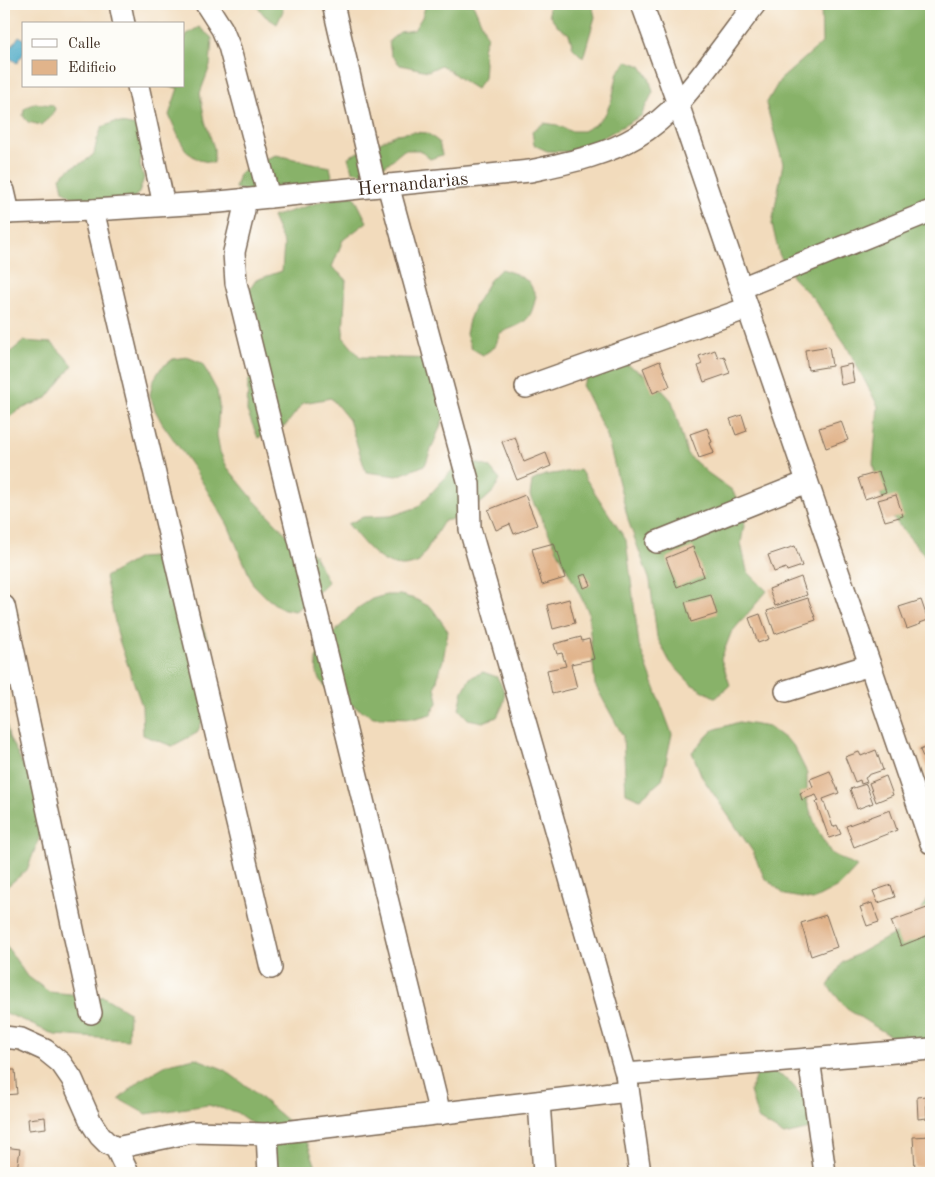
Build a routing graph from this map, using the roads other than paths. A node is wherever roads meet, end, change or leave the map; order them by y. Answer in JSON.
{"nodes":[{"id":1,"x":120,"y":4,"type":"edge"},
{"id":2,"x":206,"y":4,"type":"edge"},
{"id":3,"x":333,"y":4,"type":"edge"},
{"id":4,"x":642,"y":4,"type":"edge"},
{"id":5,"x":755,"y":4,"type":"edge"},
{"id":6,"x":124,"y":22,"type":"edge"},
{"id":7,"x":138,"y":88,"type":"edge"},
{"id":8,"x":678,"y":104,"type":"junction"},
{"id":9,"x":382,"y":186,"type":"junction"},
{"id":10,"x":4,"y":192,"type":"edge"},
{"id":11,"x":269,"y":197,"type":"junction"},
{"id":12,"x":244,"y":199,"type":"junction"},
{"id":13,"x":164,"y":205,"type":"junction"},
{"id":14,"x":93,"y":210,"type":"junction"},
{"id":15,"x":931,"y":210,"type":"edge"},
{"id":16,"x":7,"y":213,"type":"edge"},
{"id":17,"x":741,"y":288,"type":"junction"},
{"id":18,"x":748,"y":308,"type":"junction"},
{"id":19,"x":526,"y":387,"type":"dead end"},
{"id":20,"x":807,"y":482,"type":"junction"},
{"id":21,"x":657,"y":542,"type":"dead end"},
{"id":22,"x":4,"y":606,"type":"edge"},
{"id":23,"x":870,"y":664,"type":"junction"},
{"id":24,"x":786,"y":691,"type":"dead end"},
{"id":25,"x":931,"y":844,"type":"edge"},
{"id":26,"x":271,"y":968,"type":"dead end"},
{"id":27,"x":91,"y":1013,"type":"dead end"},
{"id":28,"x":4,"y":1037,"type":"edge"},
{"id":29,"x":931,"y":1049,"type":"edge"},
{"id":30,"x":809,"y":1059,"type":"junction"},
{"id":31,"x":627,"y":1083,"type":"junction"},
{"id":32,"x":539,"y":1102,"type":"junction"},
{"id":33,"x":440,"y":1114,"type":"junction"},
{"id":34,"x":267,"y":1134,"type":"junction"},
{"id":35,"x":116,"y":1148,"type":"junction"},
{"id":36,"x":128,"y":1173,"type":"edge"},
{"id":37,"x":269,"y":1173,"type":"edge"},
{"id":38,"x":544,"y":1173,"type":"edge"},
{"id":39,"x":640,"y":1173,"type":"edge"},
{"id":40,"x":825,"y":1173,"type":"edge"}],
"edges":[{"from":1,"to":6,"type":"street"},
{"from":2,"to":11,"type":"street"},
{"from":3,"to":9,"type":"street"},
{"from":4,"to":8,"type":"street"},
{"from":5,"to":8,"type":"street","name":"Hernandarias"},
{"from":7,"to":13,"type":"street"},
{"from":8,"to":9,"type":"street","name":"Hernandarias"},
{"from":8,"to":17,"type":"street"},
{"from":9,"to":11,"type":"street","name":"Hernandarias"},
{"from":9,"to":31,"type":"street"},
{"from":10,"to":16,"type":"street"},
{"from":11,"to":12,"type":"street","name":"Hernandarias"},
{"from":12,"to":13,"type":"street","name":"Hernandarias"},
{"from":12,"to":33,"type":"street"},
{"from":13,"to":14,"type":"street","name":"Hernandarias"},
{"from":14,"to":16,"type":"street","name":"Hernandarias"},
{"from":14,"to":26,"type":"street"},
{"from":15,"to":17,"type":"street"},
{"from":17,"to":18,"type":"street"},
{"from":18,"to":19,"type":"street"},
{"from":18,"to":20,"type":"street"},
{"from":20,"to":21,"type":"street"},
{"from":20,"to":23,"type":"street"},
{"from":22,"to":27,"type":"street"},
{"from":23,"to":24,"type":"street"},
{"from":23,"to":25,"type":"street"},
{"from":28,"to":35,"type":"street"},
{"from":29,"to":30,"type":"street"},
{"from":30,"to":31,"type":"street"},
{"from":30,"to":40,"type":"street"},
{"from":31,"to":32,"type":"street"},
{"from":31,"to":39,"type":"street"},
{"from":32,"to":33,"type":"street"},
{"from":32,"to":38,"type":"street"},
{"from":33,"to":34,"type":"street"},
{"from":34,"to":35,"type":"street"},
{"from":34,"to":37,"type":"street"},
{"from":35,"to":36,"type":"street"}]}
